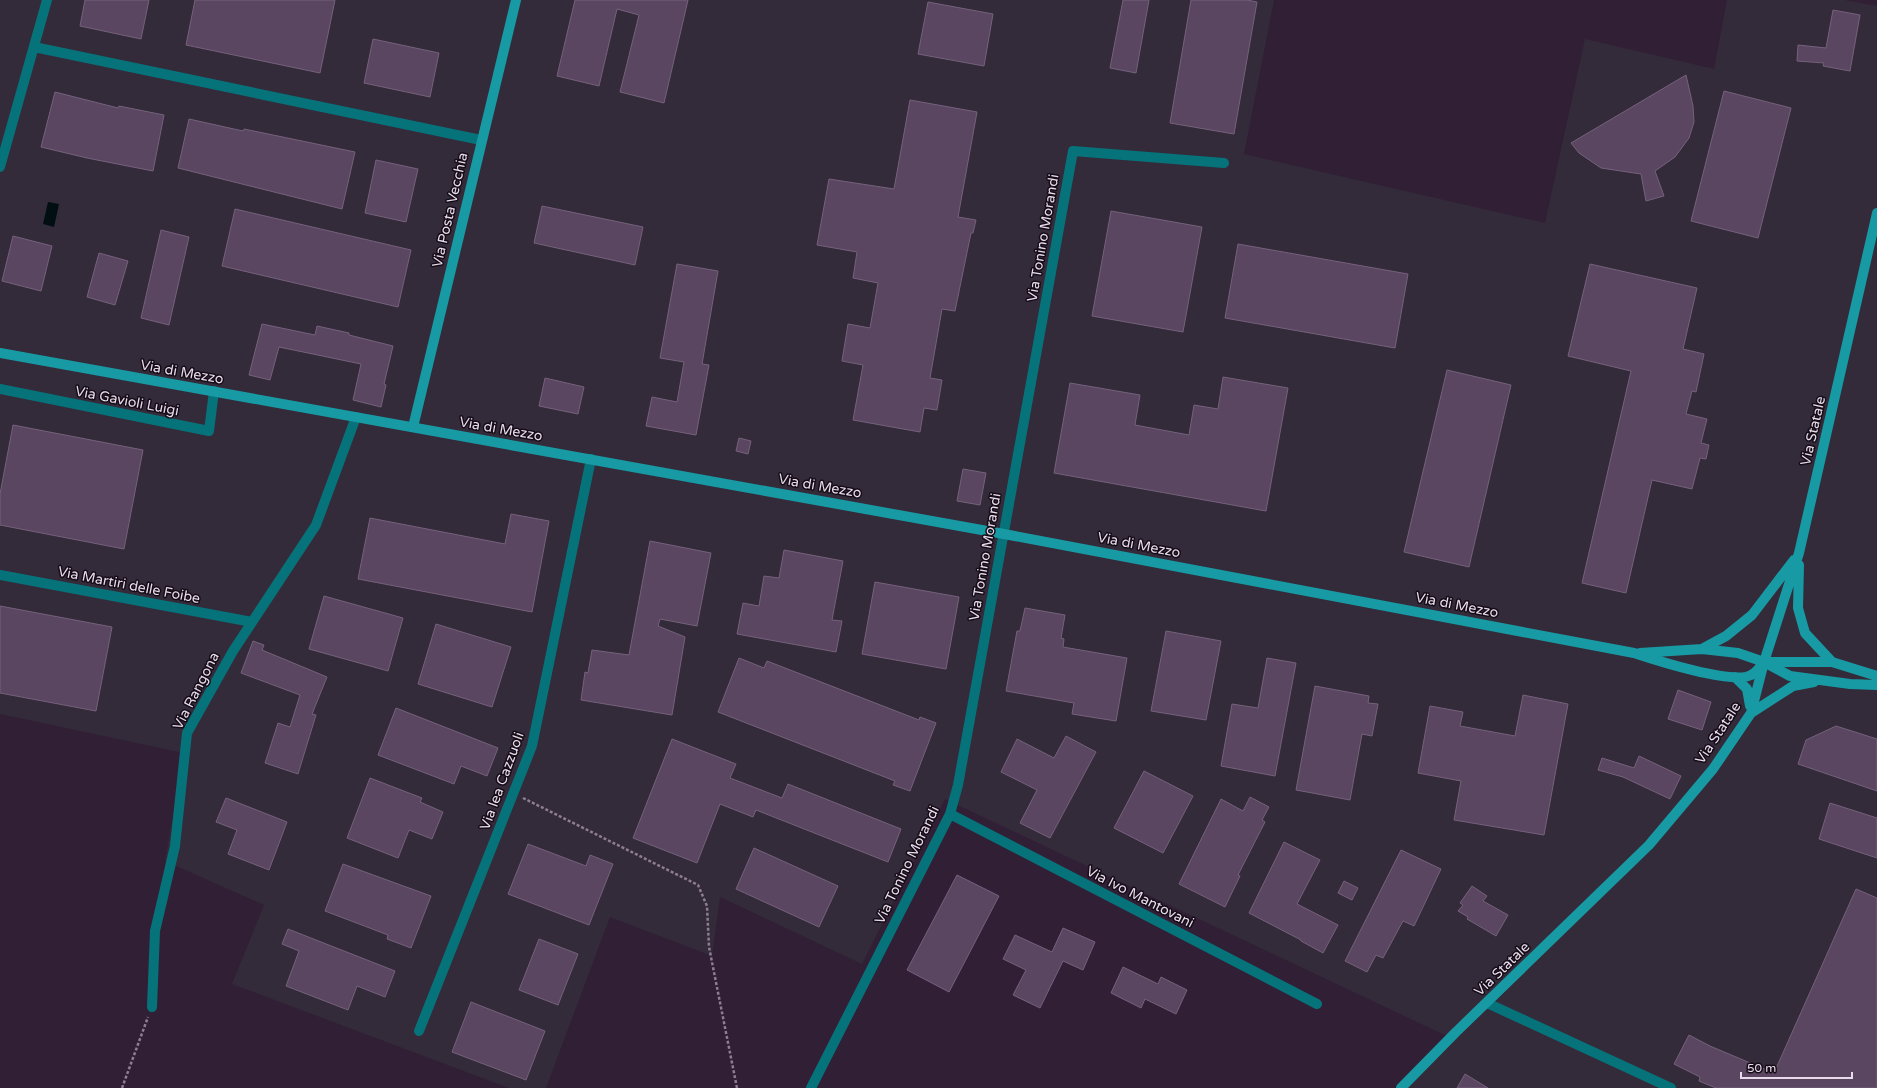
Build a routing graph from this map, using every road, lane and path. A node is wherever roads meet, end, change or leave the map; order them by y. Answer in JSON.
{"nodes":[{"id":1,"x":47,"y":0,"type":"edge"},
{"id":2,"x":516,"y":0,"type":"edge"},
{"id":3,"x":34,"y":47,"type":"junction"},
{"id":4,"x":481,"y":140,"type":"junction"},
{"id":5,"x":1224,"y":163,"type":"dead end"},
{"id":6,"x":0,"y":167,"type":"edge"},
{"id":7,"x":1877,"y":213,"type":"edge"},
{"id":8,"x":0,"y":353,"type":"edge"},
{"id":9,"x":0,"y":389,"type":"edge"},
{"id":10,"x":214,"y":391,"type":"junction"},
{"id":11,"x":356,"y":416,"type":"junction"},
{"id":12,"x":413,"y":427,"type":"junction"},
{"id":13,"x":591,"y":460,"type":"junction"},
{"id":14,"x":1004,"y":534,"type":"junction"},
{"id":15,"x":1799,"y":553,"type":"junction"},
{"id":16,"x":0,"y":575,"type":"edge"},
{"id":17,"x":252,"y":622,"type":"junction"},
{"id":18,"x":1702,"y":649,"type":"junction"},
{"id":19,"x":1634,"y":653,"type":"junction"},
{"id":20,"x":1764,"y":662,"type":"junction"},
{"id":21,"x":1832,"y":662,"type":"junction"},
{"id":22,"x":1877,"y":676,"type":"edge"},
{"id":23,"x":1736,"y":678,"type":"junction"},
{"id":24,"x":1822,"y":680,"type":"junction"},
{"id":25,"x":1877,"y":685,"type":"edge"},
{"id":26,"x":1751,"y":713,"type":"junction"},
{"id":27,"x":513,"y":794,"type":"junction"},
{"id":28,"x":950,"y":814,"type":"junction"},
{"id":29,"x":1487,"y":1003,"type":"junction"},
{"id":30,"x":1317,"y":1004,"type":"dead end"},
{"id":31,"x":152,"y":1007,"type":"joint"},
{"id":32,"x":419,"y":1031,"type":"dead end"},
{"id":33,"x":1654,"y":1084,"type":"edge"},
{"id":34,"x":122,"y":1088,"type":"edge"},
{"id":35,"x":737,"y":1088,"type":"edge"},
{"id":36,"x":811,"y":1088,"type":"edge"},
{"id":37,"x":1401,"y":1088,"type":"edge"},
{"id":38,"x":1671,"y":1088,"type":"edge"}],
"edges":[{"from":1,"to":3,"type":"street"},
{"from":2,"to":4,"type":"street","name":"Via Posta Vecchia"},
{"from":3,"to":4,"type":"street"},
{"from":3,"to":6,"type":"street"},
{"from":4,"to":12,"type":"street","name":"Via Posta Vecchia"},
{"from":5,"to":14,"type":"street","name":"Via Tonino Morandi"},
{"from":7,"to":15,"type":"street","name":"Via Statale"},
{"from":8,"to":10,"type":"street","name":"Via di Mezzo"},
{"from":9,"to":10,"type":"street","name":"Via Gavioli Luigi"},
{"from":10,"to":11,"type":"street","name":"Via di Mezzo"},
{"from":11,"to":12,"type":"street","name":"Via di Mezzo"},
{"from":11,"to":17,"type":"street","name":"Via Rangona"},
{"from":12,"to":13,"type":"street","name":"Via di Mezzo"},
{"from":13,"to":14,"type":"street","name":"Via di Mezzo"},
{"from":13,"to":27,"type":"street","name":"Via lea Cazzuoli"},
{"from":14,"to":19,"type":"street","name":"Via di Mezzo"},
{"from":14,"to":28,"type":"street","name":"Via Tonino Morandi"},
{"from":15,"to":18,"type":"street"},
{"from":15,"to":20,"type":"street","name":"Via Statale"},
{"from":15,"to":21,"type":"street"},
{"from":16,"to":17,"type":"street","name":"Via Martiri delle Foibe"},
{"from":17,"to":31,"type":"street","name":"Via Rangona"},
{"from":18,"to":19,"type":"street"},
{"from":18,"to":20,"type":"street"},
{"from":19,"to":23,"type":"street"},
{"from":20,"to":21,"type":"street"},
{"from":20,"to":23,"type":"street"},
{"from":20,"to":24,"type":"street"},
{"from":20,"to":26,"type":"street","name":"Via Statale"},
{"from":21,"to":22,"type":"street"},
{"from":23,"to":26,"type":"street"},
{"from":24,"to":25,"type":"street"},
{"from":24,"to":26,"type":"street"},
{"from":26,"to":29,"type":"street","name":"Via Statale"},
{"from":27,"to":32,"type":"street","name":"Via lea Cazzuoli"},
{"from":27,"to":35,"type":"path"},
{"from":28,"to":30,"type":"street","name":"Via Ivo Mantovani"},
{"from":28,"to":36,"type":"street","name":"Via Tonino Morandi"},
{"from":29,"to":33,"type":"street"},
{"from":29,"to":37,"type":"street","name":"Via Statale"},
{"from":31,"to":34,"type":"path"},
{"from":33,"to":38,"type":"street"}]}
